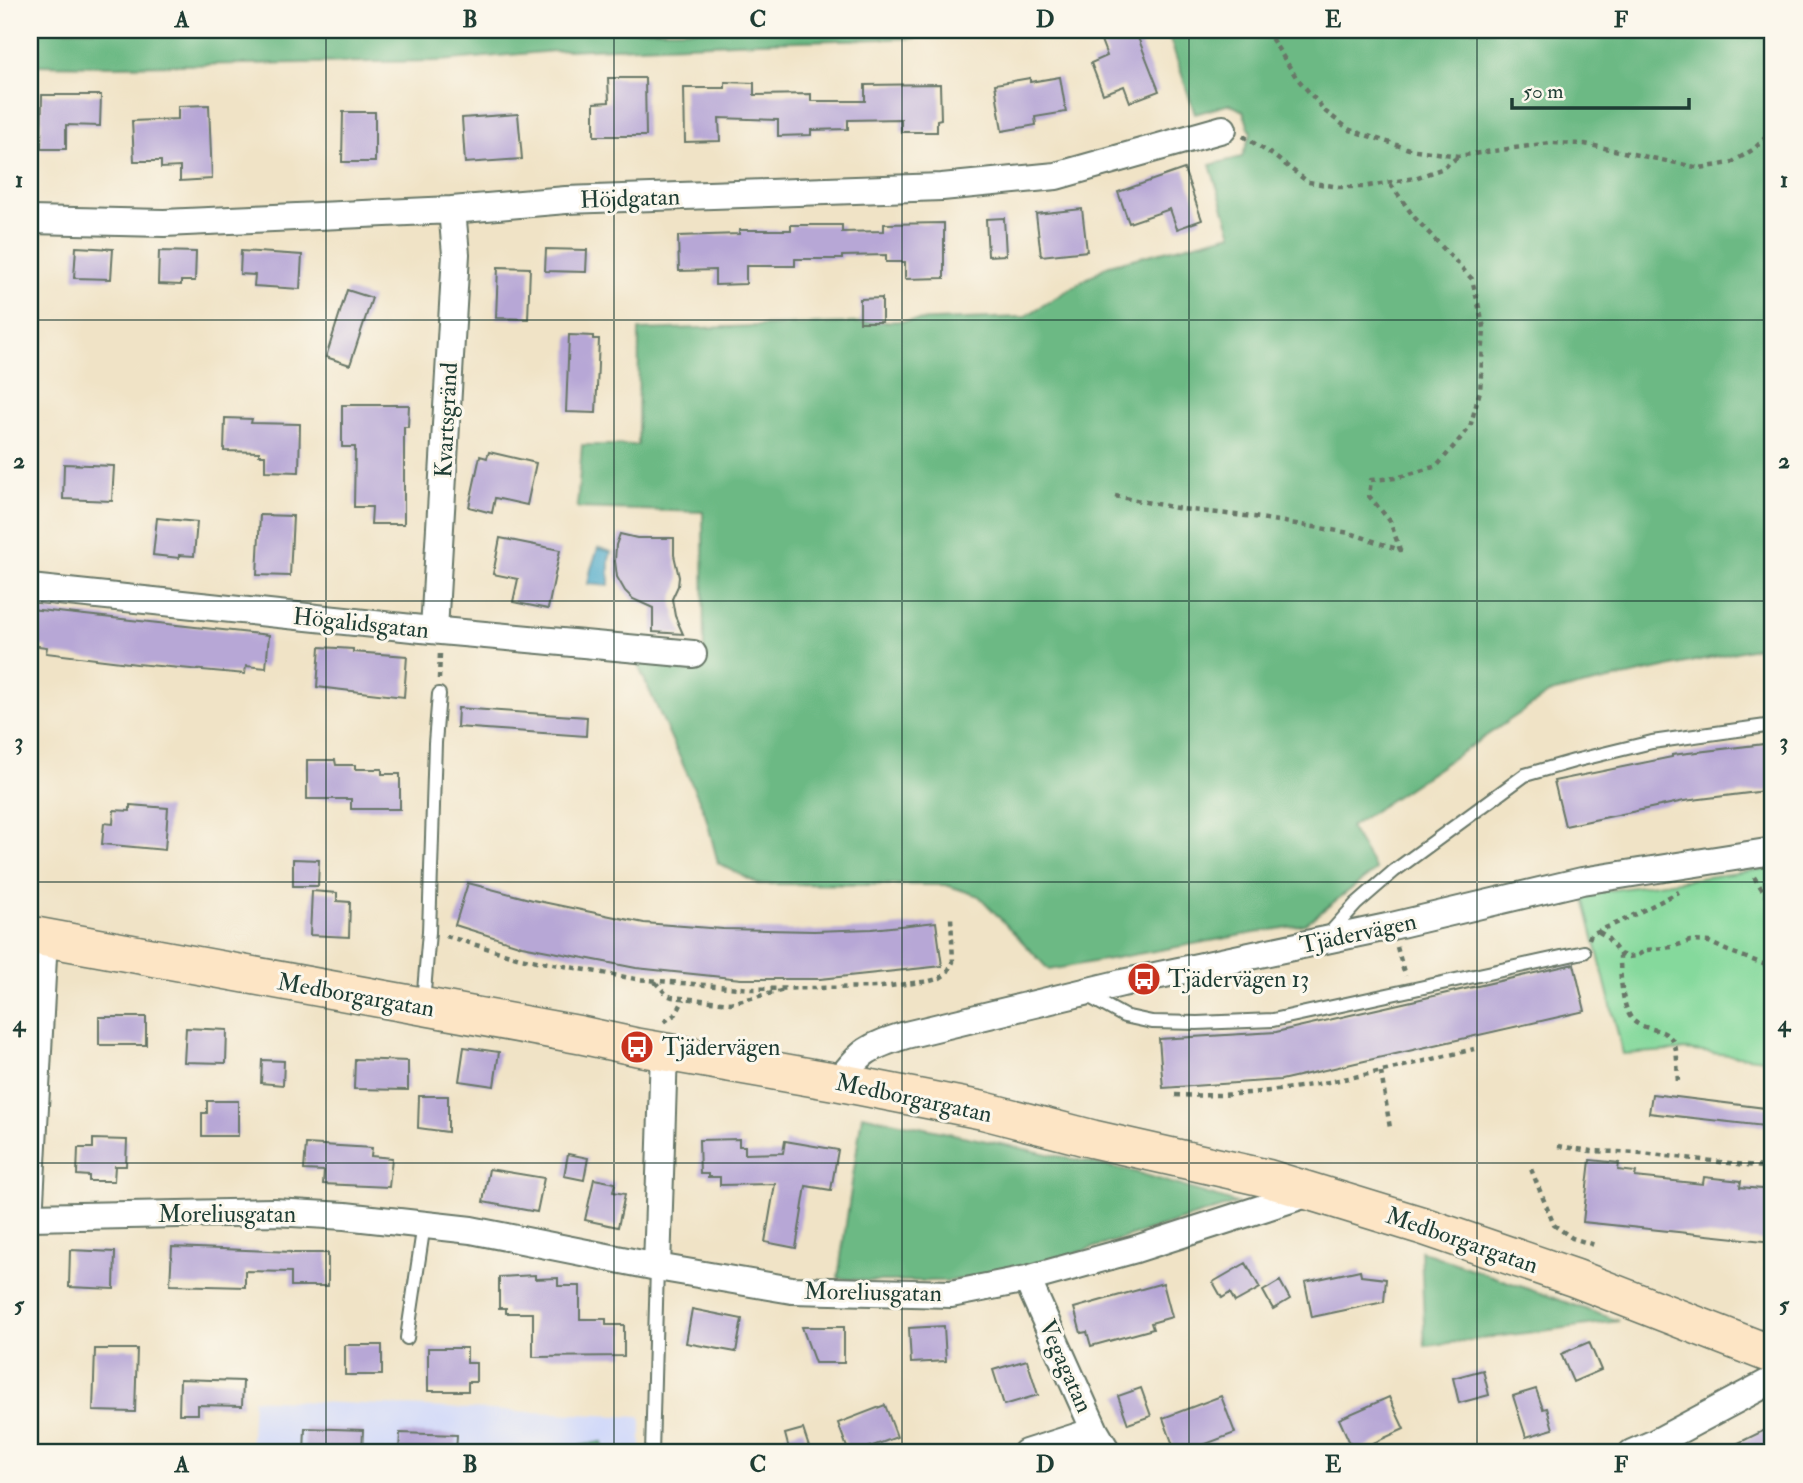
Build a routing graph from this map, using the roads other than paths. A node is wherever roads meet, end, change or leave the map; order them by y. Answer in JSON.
{"nodes":[{"id":1,"x":1223,"y":129,"type":"road end"},
{"id":2,"x":452,"y":210,"type":"junction"},
{"id":3,"x":30,"y":220,"type":"edge"},
{"id":4,"x":30,"y":588,"type":"edge"},
{"id":5,"x":438,"y":636,"type":"junction"},
{"id":6,"x":693,"y":654,"type":"dead end"},
{"id":7,"x":439,"y":694,"type":"road end"},
{"id":8,"x":1773,"y":725,"type":"edge"},
{"id":9,"x":1773,"y":850,"type":"edge"},
{"id":10,"x":37,"y":936,"type":"edge"},
{"id":11,"x":1324,"y":939,"type":"junction"},
{"id":12,"x":1584,"y":952,"type":"road end"},
{"id":13,"x":1083,"y":993,"type":"junction"},
{"id":14,"x":423,"y":1007,"type":"junction"},
{"id":15,"x":664,"y":1051,"type":"junction"},
{"id":16,"x":838,"y":1082,"type":"junction"},
{"id":17,"x":1313,"y":1192,"type":"junction"},
{"id":18,"x":30,"y":1201,"type":"edge"},
{"id":19,"x":30,"y":1217,"type":"edge"},
{"id":20,"x":425,"y":1223,"type":"junction"},
{"id":21,"x":657,"y":1267,"type":"junction"},
{"id":22,"x":1027,"y":1279,"type":"junction"},
{"id":23,"x":407,"y":1338,"type":"dead end"},
{"id":24,"x":1773,"y":1355,"type":"edge"},
{"id":25,"x":1773,"y":1380,"type":"edge"},
{"id":26,"x":1101,"y":1442,"type":"edge"},
{"id":27,"x":652,"y":1453,"type":"edge"},
{"id":28,"x":1026,"y":1453,"type":"edge"},
{"id":29,"x":1633,"y":1453,"type":"edge"}],
"edges":[{"from":1,"to":2,"type":"street","name":"Höjdgatan"},
{"from":2,"to":3,"type":"street","name":"Höjdgatan"},
{"from":2,"to":5,"type":"street","name":"Kvartsgränd"},
{"from":4,"to":5,"type":"street","name":"Högalidsgatan"},
{"from":5,"to":6,"type":"street","name":"Högalidsgatan"},
{"from":7,"to":14,"type":"lane"},
{"from":8,"to":11,"type":"lane"},
{"from":9,"to":11,"type":"street","name":"Tjädervägen"},
{"from":10,"to":14,"type":"street","name":"Medborgargatan"},
{"from":10,"to":18,"type":"street"},
{"from":11,"to":13,"type":"street","name":"Tjädervägen"},
{"from":12,"to":13,"type":"lane"},
{"from":13,"to":16,"type":"street","name":"Tjädervägen"},
{"from":14,"to":15,"type":"street","name":"Medborgargatan"},
{"from":15,"to":16,"type":"street","name":"Medborgargatan"},
{"from":15,"to":21,"type":"street"},
{"from":16,"to":17,"type":"street","name":"Medborgargatan"},
{"from":17,"to":22,"type":"street","name":"Moreliusgatan"},
{"from":17,"to":24,"type":"street","name":"Medborgargatan"},
{"from":19,"to":20,"type":"street","name":"Moreliusgatan"},
{"from":20,"to":21,"type":"street","name":"Moreliusgatan"},
{"from":20,"to":23,"type":"lane"},
{"from":21,"to":22,"type":"street","name":"Moreliusgatan"},
{"from":21,"to":27,"type":"lane"},
{"from":22,"to":26,"type":"street","name":"Vegagatan"},
{"from":25,"to":29,"type":"street"},
{"from":26,"to":28,"type":"street"}]}
